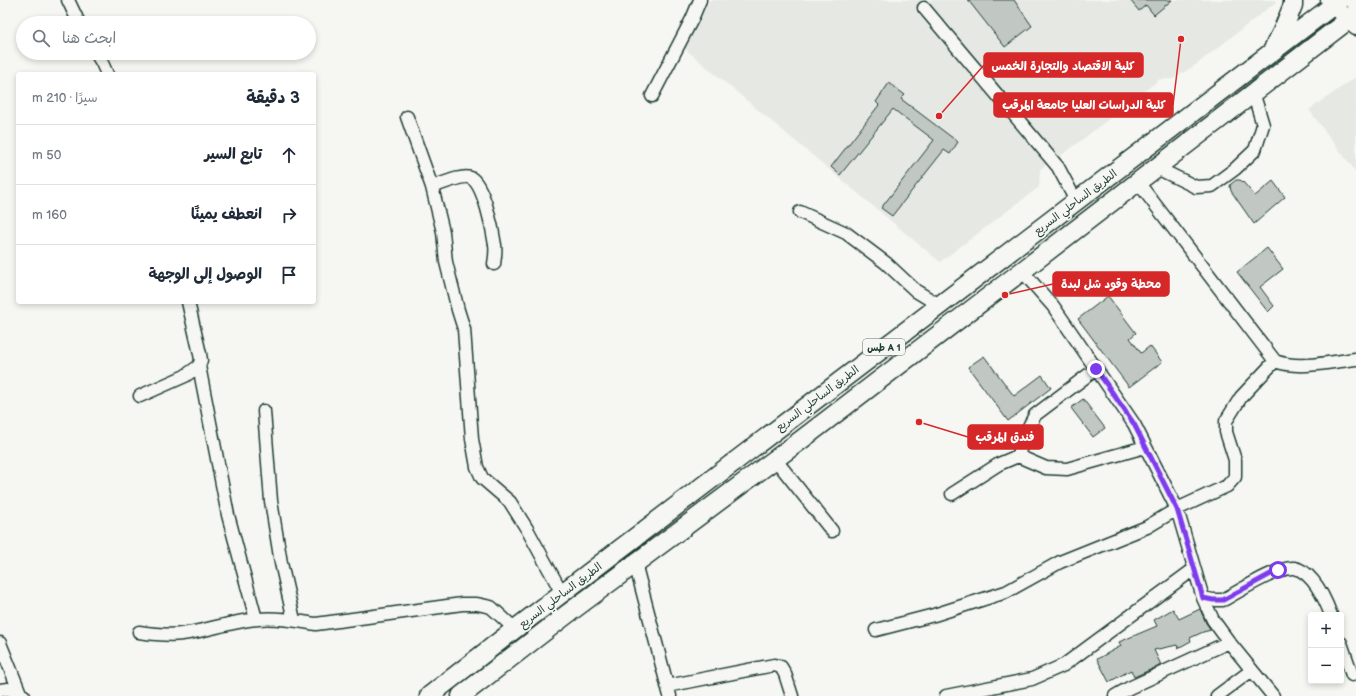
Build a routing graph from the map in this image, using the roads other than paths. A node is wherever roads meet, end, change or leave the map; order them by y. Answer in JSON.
{"nodes":[{"id":1,"x":68,"y":0,"type":"edge"},
{"id":2,"x":700,"y":0,"type":"edge"},
{"id":3,"x":1293,"y":0,"type":"edge"},
{"id":4,"x":1353,"y":0,"type":"edge"},
{"id":5,"x":1334,"y":2,"type":"edge"},
{"id":6,"x":1356,"y":4,"type":"edge"},
{"id":7,"x":924,"y":8,"type":"dead end"},
{"id":8,"x":76,"y":16,"type":"edge"},
{"id":9,"x":1353,"y":20,"type":"edge"},
{"id":10,"x":1271,"y":52,"type":"junction"},
{"id":11,"x":100,"y":60,"type":"edge"},
{"id":12,"x":105,"y":72,"type":"edge"},
{"id":13,"x":1253,"y":92,"type":"junction"},
{"id":14,"x":652,"y":96,"type":"dead end"},
{"id":15,"x":407,"y":117,"type":"dead end"},
{"id":16,"x":1155,"y":167,"type":"junction"},
{"id":17,"x":1137,"y":181,"type":"junction"},
{"id":18,"x":432,"y":187,"type":"junction"},
{"id":19,"x":1076,"y":200,"type":"junction"},
{"id":20,"x":800,"y":212,"type":"dead end"},
{"id":21,"x":494,"y":264,"type":"dead end"},
{"id":22,"x":1022,"y":271,"type":"junction"},
{"id":23,"x":188,"y":304,"type":"edge"},
{"id":24,"x":939,"y":305,"type":"junction"},
{"id":25,"x":1356,"y":360,"type":"edge"},
{"id":26,"x":1275,"y":361,"type":"junction"},
{"id":27,"x":200,"y":366,"type":"junction"},
{"id":28,"x":1096,"y":369,"type":"junction"},
{"id":29,"x":140,"y":396,"type":"dead end"},
{"id":30,"x":264,"y":411,"type":"dead end"},
{"id":31,"x":1146,"y":448,"type":"junction"},
{"id":32,"x":1018,"y":456,"type":"junction"},
{"id":33,"x":775,"y":459,"type":"junction"},
{"id":34,"x":952,"y":494,"type":"dead end"},
{"id":35,"x":1177,"y":509,"type":"junction"},
{"id":36,"x":832,"y":531,"type":"dead end"},
{"id":37,"x":635,"y":563,"type":"junction"},
{"id":38,"x":1194,"y":569,"type":"junction"},
{"id":39,"x":562,"y":594,"type":"junction"},
{"id":40,"x":1203,"y":598,"type":"junction"},
{"id":41,"x":1330,"y":612,"type":"edge"},
{"id":42,"x":256,"y":619,"type":"junction"},
{"id":43,"x":294,"y":620,"type":"junction"},
{"id":44,"x":515,"y":630,"type":"junction"},
{"id":45,"x":876,"y":630,"type":"dead end"},
{"id":46,"x":139,"y":632,"type":"dead end"},
{"id":47,"x":1229,"y":642,"type":"junction"},
{"id":48,"x":0,"y":643,"type":"edge"},
{"id":49,"x":1343,"y":648,"type":"edge"},
{"id":50,"x":1252,"y":670,"type":"junction"},
{"id":51,"x":1352,"y":676,"type":"dead end"},
{"id":52,"x":0,"y":690,"type":"edge"},
{"id":53,"x":668,"y":691,"type":"edge"},
{"id":54,"x":471,"y":693,"type":"edge"},
{"id":55,"x":22,"y":694,"type":"edge"},
{"id":56,"x":429,"y":696,"type":"edge"},
{"id":57,"x":792,"y":696,"type":"edge"},
{"id":58,"x":946,"y":696,"type":"edge"},
{"id":59,"x":1115,"y":696,"type":"edge"},
{"id":60,"x":1216,"y":696,"type":"edge"},
{"id":61,"x":1273,"y":696,"type":"edge"}],
"edges":[{"from":1,"to":8,"type":"street"},
{"from":2,"to":14,"type":"street"},
{"from":3,"to":10,"type":"highway"},
{"from":4,"to":6,"type":"main road"},
{"from":5,"to":9,"type":"main road"},
{"from":5,"to":10,"type":"highway","name":"الطريق الساحلي السريع","number":"طس A 1"},
{"from":7,"to":19,"type":"street"},
{"from":9,"to":13,"type":"highway","name":"الطريق الساحلي السريع","number":"طس A 1"},
{"from":10,"to":19,"type":"highway","name":"الطريق الساحلي السريع","number":"طس A 1"},
{"from":11,"to":12,"type":"street"},
{"from":13,"to":16,"type":"highway","name":"الطريق الساحلي السريع","number":"طس A 1"},
{"from":13,"to":16,"type":"street"},
{"from":15,"to":18,"type":"street"},
{"from":16,"to":17,"type":"highway","name":"الطريق الساحلي السريع","number":"طس A 1"},
{"from":17,"to":22,"type":"highway","name":"الطريق الساحلي السريع","number":"طس A 1"},
{"from":17,"to":26,"type":"street"},
{"from":18,"to":21,"type":"street"},
{"from":18,"to":39,"type":"street"},
{"from":19,"to":24,"type":"highway","name":"الطريق الساحلي السريع","number":"طس A 1"},
{"from":20,"to":24,"type":"street"},
{"from":22,"to":28,"type":"street"},
{"from":22,"to":33,"type":"highway","name":"الطريق الساحلي السريع","number":"طس A 1"},
{"from":23,"to":27,"type":"street"},
{"from":24,"to":39,"type":"highway","name":"الطريق الساحلي السريع","number":"طس A 1"},
{"from":25,"to":26,"type":"street"},
{"from":26,"to":35,"type":"street"},
{"from":27,"to":29,"type":"street"},
{"from":27,"to":42,"type":"street"},
{"from":28,"to":31,"type":"street"},
{"from":28,"to":32,"type":"street"},
{"from":30,"to":43,"type":"street"},
{"from":31,"to":32,"type":"street"},
{"from":31,"to":35,"type":"street"},
{"from":32,"to":34,"type":"street"},
{"from":33,"to":36,"type":"street"},
{"from":33,"to":37,"type":"highway","name":"الطريق الساحلي السريع","number":"طس A 1"},
{"from":35,"to":38,"type":"street"},
{"from":35,"to":45,"type":"street"},
{"from":37,"to":53,"type":"street"},
{"from":37,"to":54,"type":"highway","name":"الطريق الساحلي السريع","number":"طس A 1"},
{"from":38,"to":40,"type":"street"},
{"from":38,"to":58,"type":"street"},
{"from":39,"to":44,"type":"highway","name":"الطريق الساحلي السريع","number":"طس A 1"},
{"from":40,"to":41,"type":"street"},
{"from":40,"to":47,"type":"street"},
{"from":42,"to":43,"type":"street"},
{"from":42,"to":46,"type":"street"},
{"from":43,"to":44,"type":"street"},
{"from":44,"to":56,"type":"highway","name":"الطريق الساحلي السريع","number":"طس A 1"},
{"from":47,"to":50,"type":"street"},
{"from":47,"to":59,"type":"street"},
{"from":48,"to":55,"type":"street"},
{"from":49,"to":51,"type":"street"},
{"from":50,"to":60,"type":"street"},
{"from":50,"to":61,"type":"street"},
{"from":52,"to":55,"type":"street"},
{"from":53,"to":57,"type":"street"}]}
